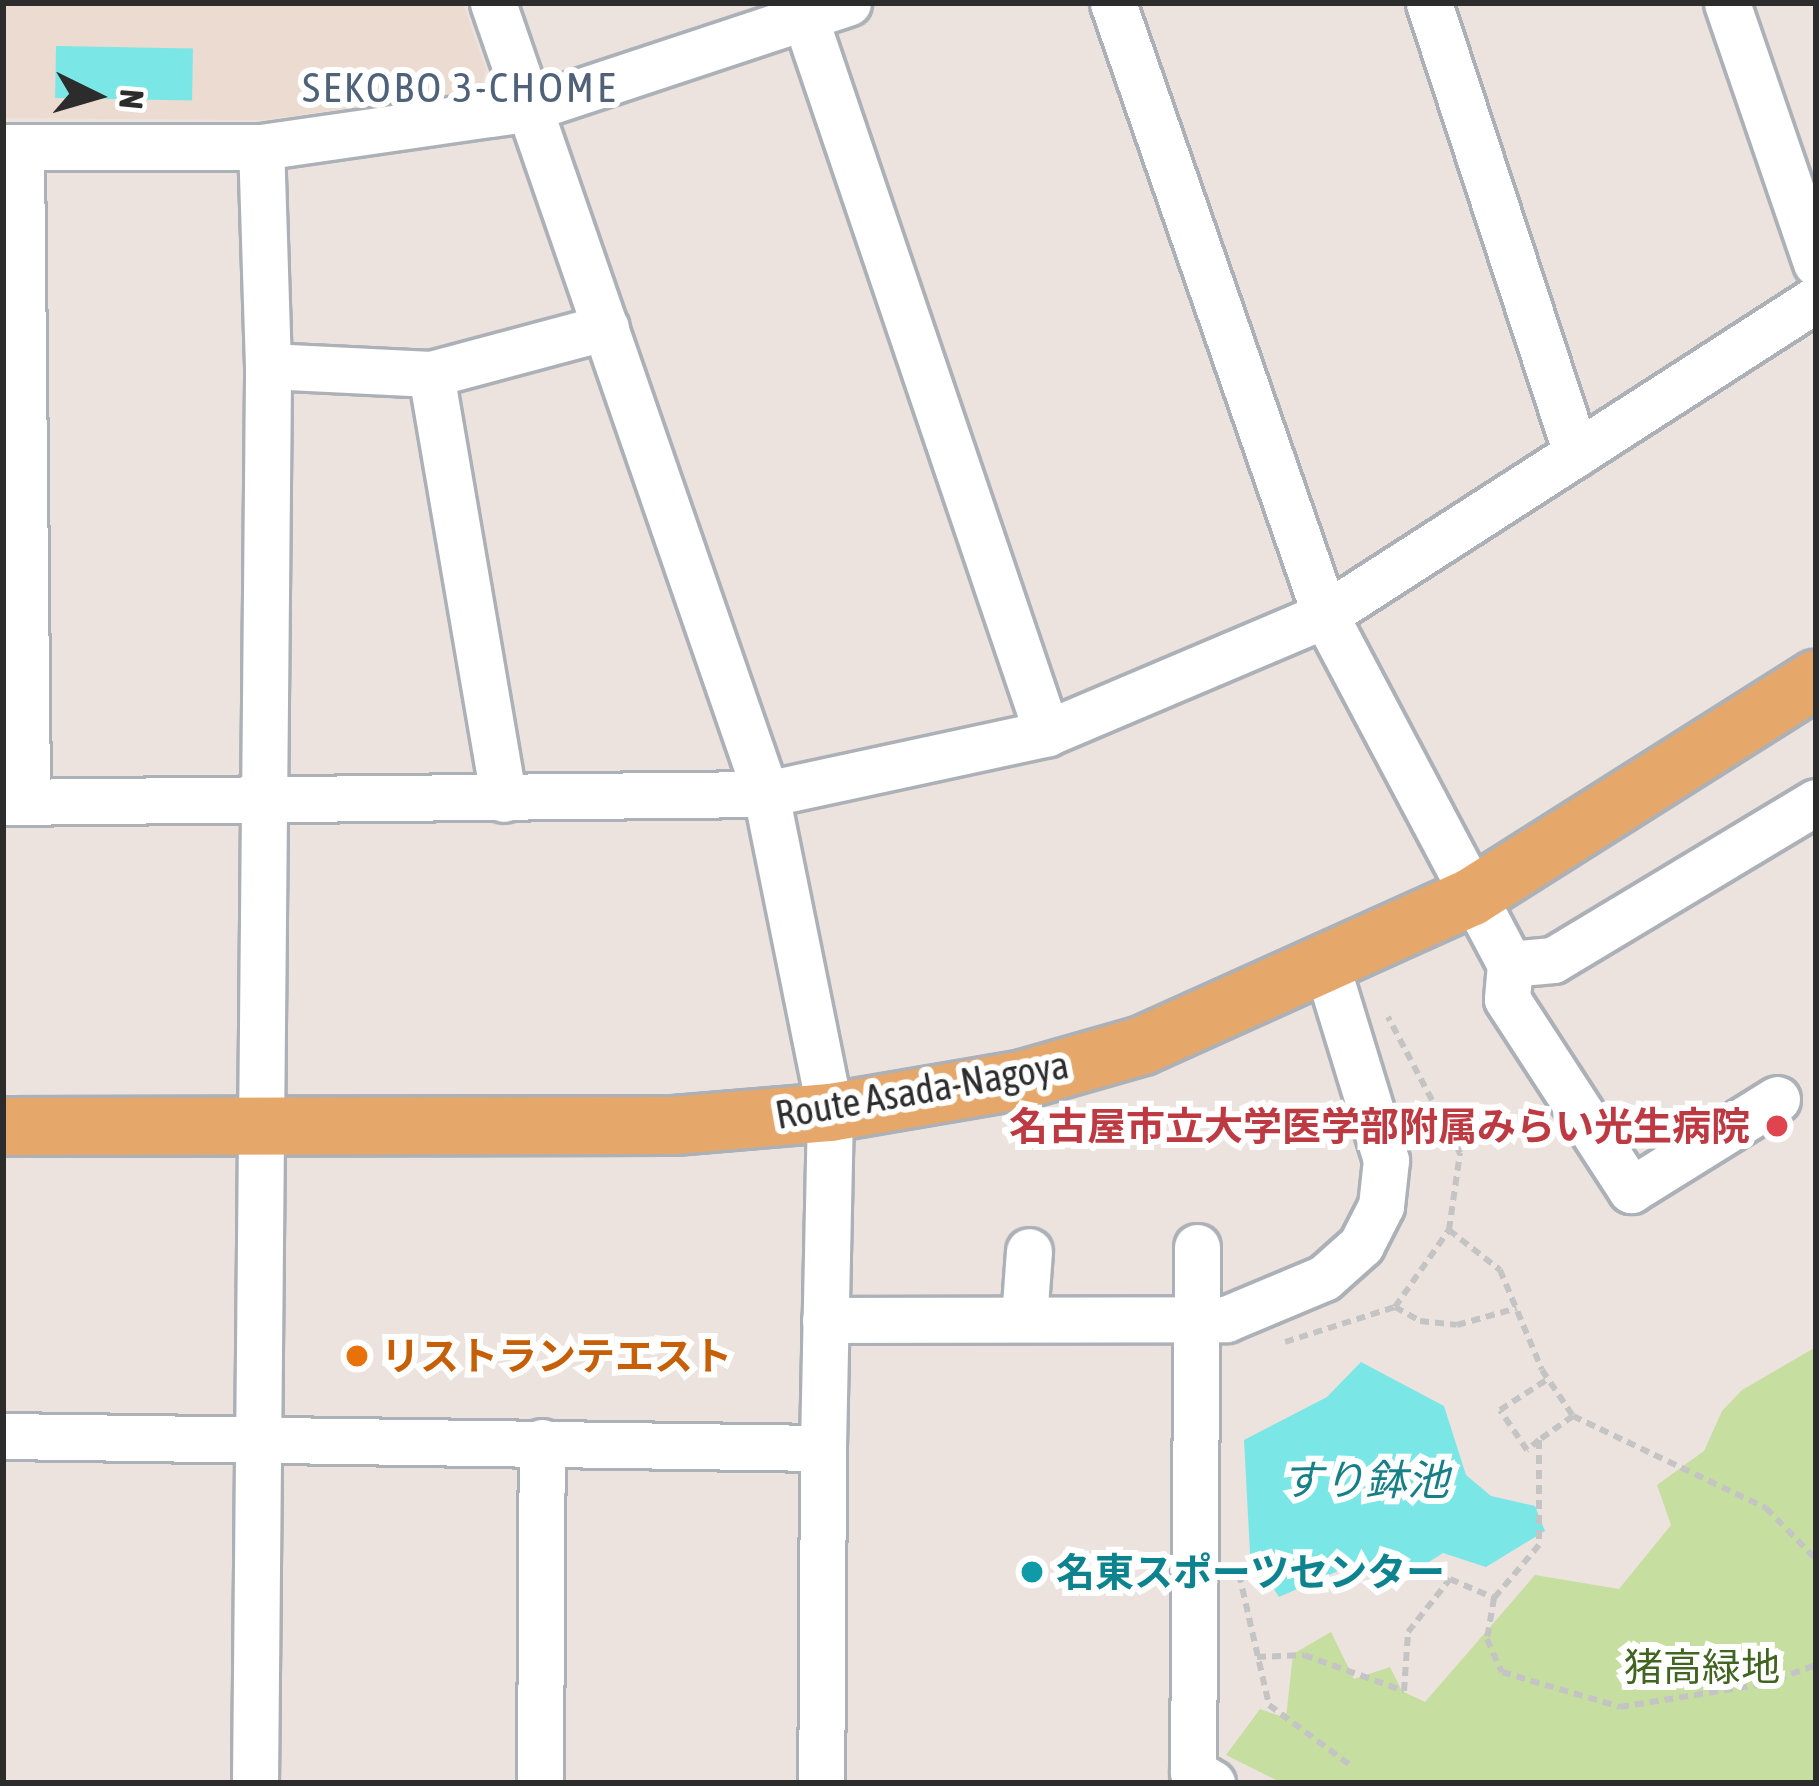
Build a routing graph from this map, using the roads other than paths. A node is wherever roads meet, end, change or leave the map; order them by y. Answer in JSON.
{"nodes":[{"id":1,"x":494,"y":3,"type":"edge"},
{"id":2,"x":848,"y":3,"type":"edge"},
{"id":3,"x":1113,"y":3,"type":"edge"},
{"id":4,"x":1429,"y":3,"type":"edge"},
{"id":5,"x":1727,"y":3,"type":"edge"},
{"id":6,"x":802,"y":11,"type":"edge"},
{"id":7,"x":530,"y":107,"type":"junction"},
{"id":8,"x":12,"y":147,"type":"edge"},
{"id":9,"x":261,"y":147,"type":"junction"},
{"id":10,"x":1816,"y":263,"type":"edge"},
{"id":11,"x":1816,"y":299,"type":"edge"},
{"id":12,"x":606,"y":327,"type":"junction"},
{"id":13,"x":268,"y":366,"type":"junction"},
{"id":14,"x":431,"y":374,"type":"junction"},
{"id":15,"x":1576,"y":454,"type":"junction"},
{"id":16,"x":1325,"y":615,"type":"junction"},
{"id":17,"x":1816,"y":678,"type":"edge"},
{"id":18,"x":1047,"y":733,"type":"junction"},
{"id":19,"x":766,"y":794,"type":"junction"},
{"id":20,"x":504,"y":799,"type":"junction"},
{"id":21,"x":15,"y":802,"type":"edge"},
{"id":22,"x":1816,"y":802,"type":"edge"},
{"id":23,"x":259,"y":804,"type":"junction"},
{"id":24,"x":1470,"y":897,"type":"junction"},
{"id":25,"x":1510,"y":964,"type":"junction"},
{"id":26,"x":1327,"y":967,"type":"junction"},
{"id":27,"x":1777,"y":1099,"type":"dead end"},
{"id":28,"x":830,"y":1112,"type":"junction"},
{"id":29,"x":257,"y":1125,"type":"junction"},
{"id":30,"x":3,"y":1126,"type":"edge"},
{"id":31,"x":1197,"y":1247,"type":"dead end"},
{"id":32,"x":1029,"y":1251,"type":"dead end"},
{"id":33,"x":1024,"y":1319,"type":"junction"},
{"id":34,"x":1192,"y":1319,"type":"junction"},
{"id":35,"x":825,"y":1320,"type":"junction"},
{"id":36,"x":3,"y":1436,"type":"edge"},
{"id":37,"x":255,"y":1438,"type":"junction"},
{"id":38,"x":542,"y":1442,"type":"junction"},
{"id":39,"x":823,"y":1448,"type":"junction"},
{"id":40,"x":255,"y":1783,"type":"edge"},
{"id":41,"x":540,"y":1783,"type":"edge"},
{"id":42,"x":821,"y":1783,"type":"edge"},
{"id":43,"x":1213,"y":1783,"type":"edge"}],
"edges":[{"from":1,"to":7,"type":"street"},
{"from":2,"to":6,"type":"street"},
{"from":3,"to":16,"type":"street"},
{"from":4,"to":15,"type":"street"},
{"from":5,"to":10,"type":"street"},
{"from":6,"to":7,"type":"street"},
{"from":6,"to":18,"type":"street"},
{"from":7,"to":9,"type":"street"},
{"from":7,"to":12,"type":"street"},
{"from":8,"to":9,"type":"street"},
{"from":8,"to":21,"type":"street"},
{"from":9,"to":13,"type":"street"},
{"from":11,"to":15,"type":"street"},
{"from":12,"to":14,"type":"street"},
{"from":12,"to":19,"type":"street"},
{"from":13,"to":14,"type":"street"},
{"from":13,"to":23,"type":"street"},
{"from":14,"to":20,"type":"street"},
{"from":15,"to":16,"type":"street"},
{"from":16,"to":18,"type":"street"},
{"from":16,"to":24,"type":"street"},
{"from":17,"to":24,"type":"main road","name":"Route Asada-Nagoya"},
{"from":18,"to":19,"type":"street"},
{"from":19,"to":20,"type":"street"},
{"from":19,"to":28,"type":"street"},
{"from":20,"to":23,"type":"street"},
{"from":21,"to":23,"type":"street"},
{"from":22,"to":25,"type":"street"},
{"from":23,"to":29,"type":"street"},
{"from":24,"to":25,"type":"street"},
{"from":24,"to":26,"type":"main road","name":"Route Asada-Nagoya"},
{"from":25,"to":27,"type":"street"},
{"from":26,"to":28,"type":"main road","name":"Route Asada-Nagoya"},
{"from":26,"to":34,"type":"street"},
{"from":28,"to":29,"type":"main road","name":"Route Asada-Nagoya"},
{"from":28,"to":35,"type":"street"},
{"from":29,"to":30,"type":"main road","name":"Route Asada-Nagoya"},
{"from":29,"to":37,"type":"street"},
{"from":31,"to":34,"type":"street"},
{"from":32,"to":33,"type":"street"},
{"from":33,"to":34,"type":"street"},
{"from":33,"to":35,"type":"street"},
{"from":34,"to":43,"type":"street"},
{"from":35,"to":39,"type":"street"},
{"from":36,"to":37,"type":"street"},
{"from":37,"to":38,"type":"street"},
{"from":37,"to":40,"type":"street"},
{"from":38,"to":39,"type":"street"},
{"from":38,"to":41,"type":"street"},
{"from":39,"to":42,"type":"street"}]}
